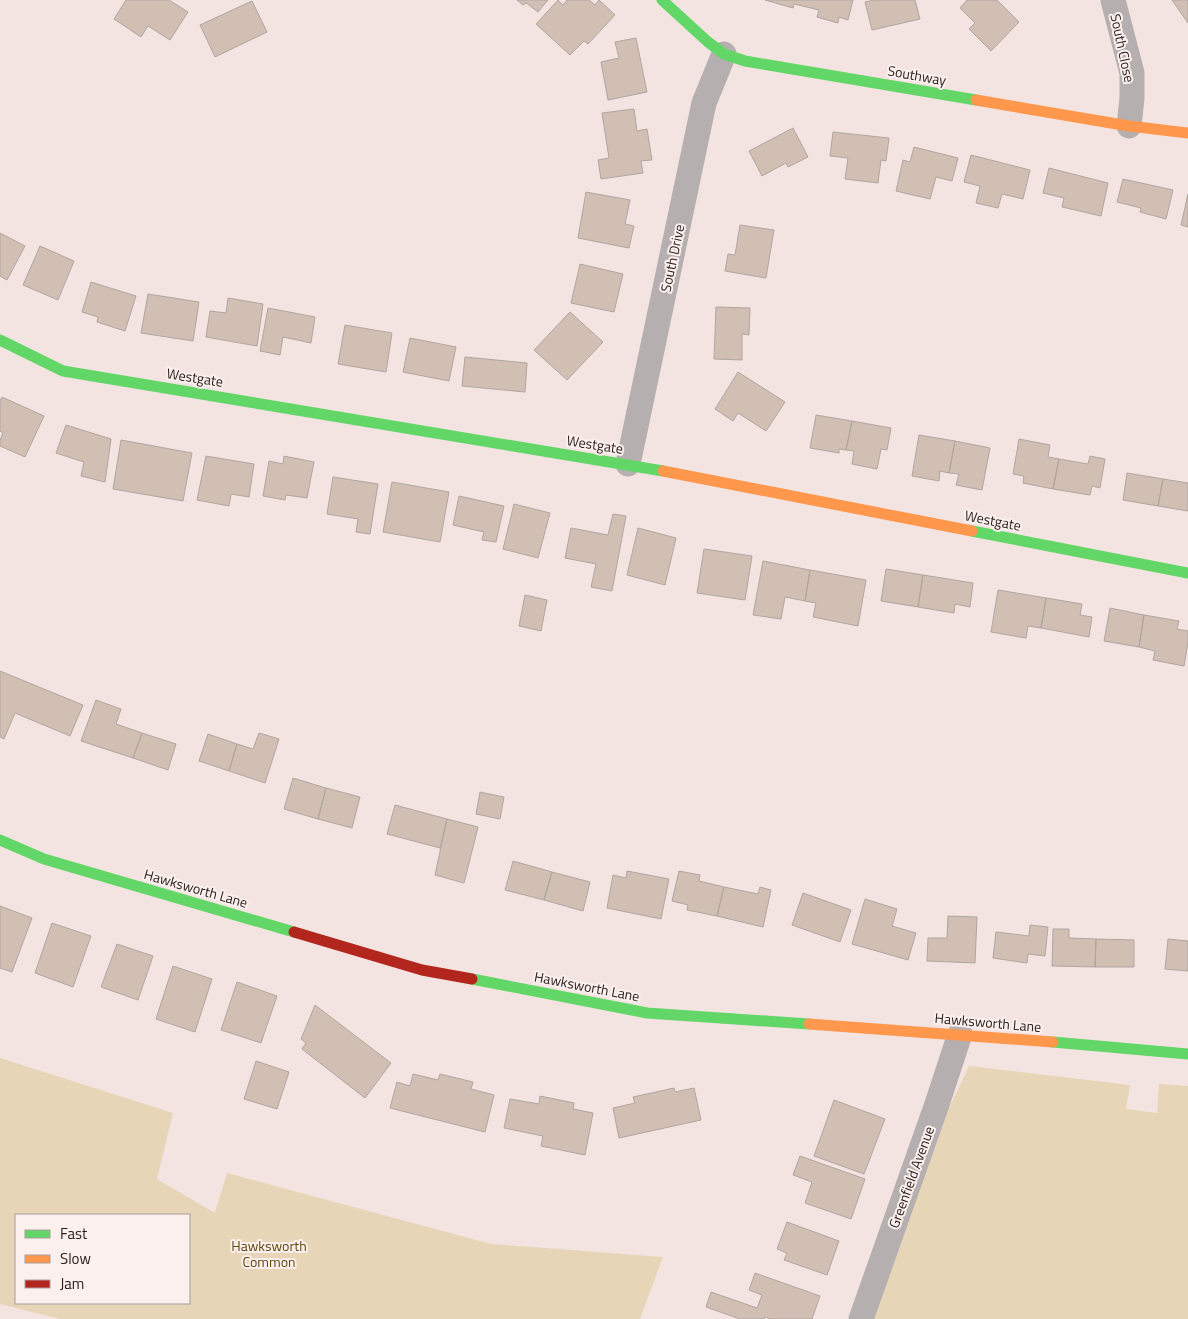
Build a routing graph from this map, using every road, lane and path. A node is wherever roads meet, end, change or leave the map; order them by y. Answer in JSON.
{"nodes":[{"id":1,"x":662,"y":0,"type":"edge"},
{"id":2,"x":1113,"y":0,"type":"edge"},
{"id":3,"x":724,"y":54,"type":"junction"},
{"id":4,"x":1129,"y":126,"type":"junction"},
{"id":5,"x":1188,"y":132,"type":"edge"},
{"id":6,"x":0,"y":340,"type":"edge"},
{"id":7,"x":628,"y":464,"type":"junction"},
{"id":8,"x":1188,"y":573,"type":"edge"},
{"id":9,"x":0,"y":840,"type":"edge"},
{"id":10,"x":960,"y":1034,"type":"junction"},
{"id":11,"x":1188,"y":1054,"type":"edge"},
{"id":12,"x":860,"y":1319,"type":"edge"}],
"edges":[{"from":1,"to":3,"type":"street","name":"Southway"},
{"from":2,"to":4,"type":"street","name":"South Close"},
{"from":3,"to":4,"type":"street","name":"Southway"},
{"from":3,"to":7,"type":"street","name":"South Drive"},
{"from":4,"to":5,"type":"street","name":"Southway"},
{"from":6,"to":7,"type":"street","name":"Westgate"},
{"from":7,"to":8,"type":"street","name":"Westgate"},
{"from":9,"to":10,"type":"street","name":"Hawksworth Lane"},
{"from":10,"to":11,"type":"street","name":"Hawksworth Lane"},
{"from":10,"to":12,"type":"street","name":"Greenfield Avenue"}]}
